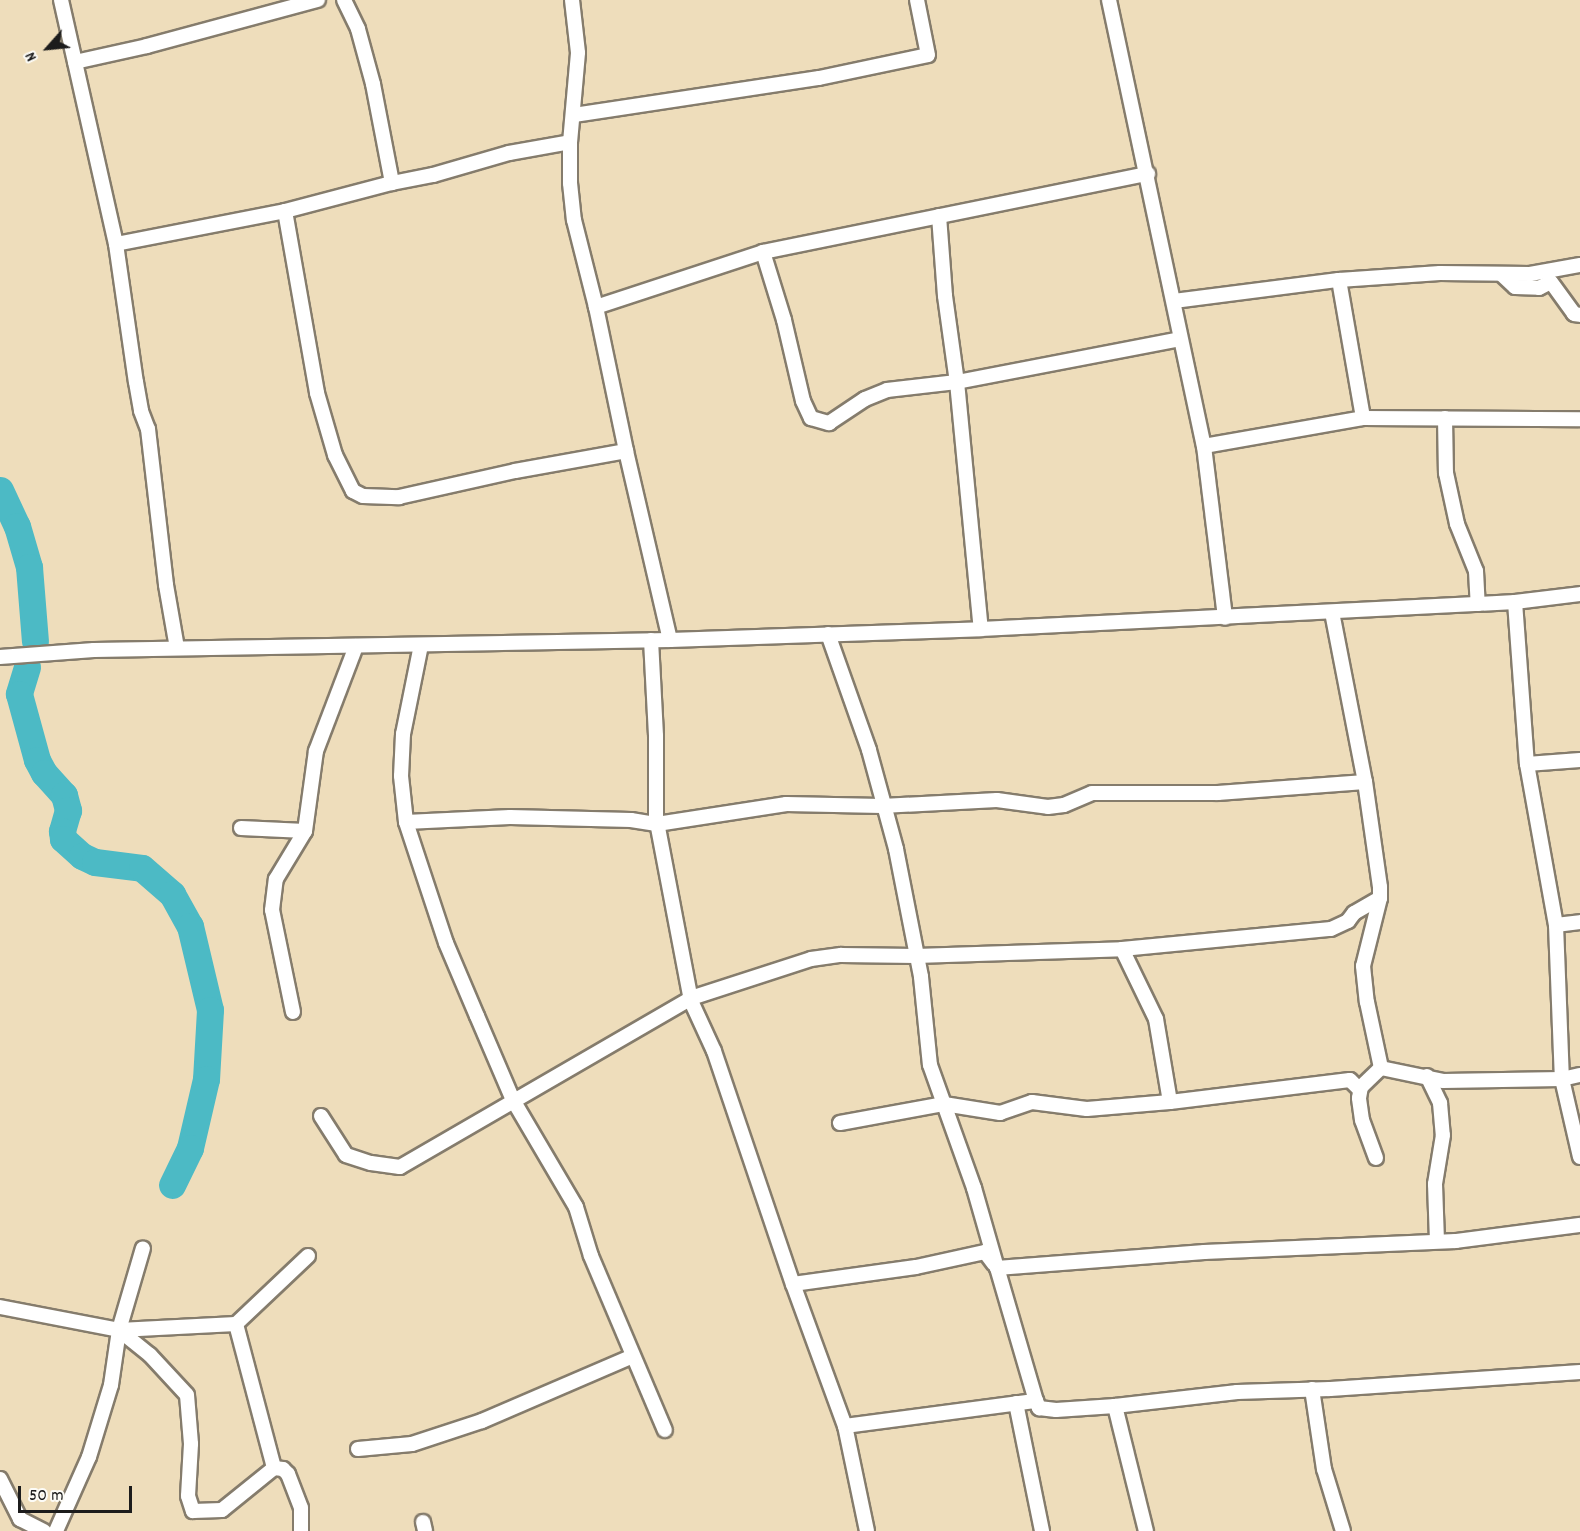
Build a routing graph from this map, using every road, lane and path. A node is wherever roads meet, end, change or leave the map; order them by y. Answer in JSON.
{"nodes":[{"id":1,"x":62,"y":0,"type":"edge"},
{"id":2,"x":318,"y":0,"type":"edge"},
{"id":3,"x":344,"y":0,"type":"edge"},
{"id":4,"x":572,"y":0,"type":"edge"},
{"id":5,"x":917,"y":0,"type":"edge"},
{"id":6,"x":1110,"y":0,"type":"edge"},
{"id":7,"x":75,"y":62,"type":"junction"},
{"id":8,"x":574,"y":114,"type":"junction"},
{"id":9,"x":570,"y":142,"type":"junction"},
{"id":10,"x":1148,"y":174,"type":"junction"},
{"id":11,"x":392,"y":183,"type":"junction"},
{"id":12,"x":285,"y":211,"type":"junction"},
{"id":13,"x":939,"y":216,"type":"junction"},
{"id":14,"x":116,"y":244,"type":"junction"},
{"id":15,"x":763,"y":252,"type":"junction"},
{"id":16,"x":1580,"y":265,"type":"edge"},
{"id":17,"x":1501,"y":274,"type":"junction"},
{"id":18,"x":1339,"y":280,"type":"junction"},
{"id":19,"x":1174,"y":301,"type":"junction"},
{"id":20,"x":596,"y":307,"type":"junction"},
{"id":21,"x":1580,"y":315,"type":"edge"},
{"id":22,"x":1180,"y":339,"type":"junction"},
{"id":23,"x":957,"y":382,"type":"junction"},
{"id":24,"x":1363,"y":418,"type":"junction"},
{"id":25,"x":1445,"y":418,"type":"junction"},
{"id":26,"x":1580,"y":419,"type":"edge"},
{"id":27,"x":1204,"y":446,"type":"junction"},
{"id":28,"x":626,"y":451,"type":"junction"},
{"id":29,"x":1580,"y":594,"type":"edge"},
{"id":30,"x":1515,"y":602,"type":"junction"},
{"id":31,"x":1478,"y":604,"type":"junction"},
{"id":32,"x":1332,"y":613,"type":"junction"},
{"id":33,"x":1225,"y":618,"type":"junction"},
{"id":34,"x":981,"y":629,"type":"junction"},
{"id":35,"x":828,"y":634,"type":"junction"},
{"id":36,"x":651,"y":640,"type":"junction"},
{"id":37,"x":670,"y":640,"type":"junction"},
{"id":38,"x":421,"y":645,"type":"junction"},
{"id":39,"x":356,"y":646,"type":"junction"},
{"id":40,"x":177,"y":648,"type":"junction"},
{"id":41,"x":0,"y":657,"type":"edge"},
{"id":42,"x":1580,"y":760,"type":"edge"},
{"id":43,"x":1527,"y":764,"type":"junction"},
{"id":44,"x":1365,"y":782,"type":"junction"},
{"id":45,"x":882,"y":806,"type":"junction"},
{"id":46,"x":406,"y":822,"type":"junction"},
{"id":47,"x":657,"y":824,"type":"junction"},
{"id":48,"x":241,"y":828,"type":"dead end"},
{"id":49,"x":305,"y":831,"type":"junction"},
{"id":50,"x":1380,"y":898,"type":"junction"},
{"id":51,"x":1580,"y":922,"type":"edge"},
{"id":52,"x":1556,"y":925,"type":"junction"},
{"id":53,"x":1122,"y":949,"type":"junction"},
{"id":54,"x":916,"y":956,"type":"junction"},
{"id":55,"x":690,"y":998,"type":"junction"},
{"id":56,"x":293,"y":1012,"type":"dead end"},
{"id":57,"x":1381,"y":1068,"type":"junction"},
{"id":58,"x":1580,"y":1075,"type":"edge"},
{"id":59,"x":1427,"y":1076,"type":"junction"},
{"id":60,"x":1562,"y":1078,"type":"junction"},
{"id":61,"x":1360,"y":1090,"type":"junction"},
{"id":62,"x":513,"y":1100,"type":"junction"},
{"id":63,"x":1170,"y":1102,"type":"junction"},
{"id":64,"x":944,"y":1104,"type":"junction"},
{"id":65,"x":321,"y":1116,"type":"dead end"},
{"id":66,"x":840,"y":1123,"type":"dead end"},
{"id":67,"x":1580,"y":1157,"type":"edge"},
{"id":68,"x":1376,"y":1158,"type":"dead end"},
{"id":69,"x":1580,"y":1225,"type":"edge"},
{"id":70,"x":1437,"y":1241,"type":"junction"},
{"id":71,"x":143,"y":1248,"type":"dead end"},
{"id":72,"x":308,"y":1256,"type":"dead end"},
{"id":73,"x":997,"y":1268,"type":"junction"},
{"id":74,"x":793,"y":1284,"type":"junction"},
{"id":75,"x":0,"y":1307,"type":"edge"},
{"id":76,"x":236,"y":1324,"type":"junction"},
{"id":77,"x":119,"y":1330,"type":"junction"},
{"id":78,"x":633,"y":1356,"type":"junction"},
{"id":79,"x":1580,"y":1372,"type":"edge"},
{"id":80,"x":1312,"y":1389,"type":"junction"},
{"id":81,"x":1036,"y":1401,"type":"junction"},
{"id":82,"x":1016,"y":1403,"type":"junction"},
{"id":83,"x":1115,"y":1406,"type":"junction"},
{"id":84,"x":845,"y":1426,"type":"junction"},
{"id":85,"x":665,"y":1430,"type":"dead end"},
{"id":86,"x":358,"y":1449,"type":"dead end"},
{"id":87,"x":274,"y":1468,"type":"junction"},
{"id":88,"x":0,"y":1479,"type":"edge"},
{"id":89,"x":44,"y":1531,"type":"edge"},
{"id":90,"x":56,"y":1531,"type":"edge"},
{"id":91,"x":301,"y":1531,"type":"edge"},
{"id":92,"x":867,"y":1531,"type":"edge"},
{"id":93,"x":1042,"y":1531,"type":"edge"},
{"id":94,"x":1146,"y":1531,"type":"edge"},
{"id":95,"x":1343,"y":1531,"type":"edge"}],
"edges":[{"from":1,"to":7,"type":"street"},
{"from":2,"to":7,"type":"street"},
{"from":3,"to":11,"type":"street"},
{"from":4,"to":8,"type":"street"},
{"from":5,"to":8,"type":"street"},
{"from":6,"to":10,"type":"street"},
{"from":7,"to":14,"type":"street"},
{"from":8,"to":9,"type":"street"},
{"from":9,"to":11,"type":"street"},
{"from":9,"to":20,"type":"street"},
{"from":10,"to":13,"type":"street"},
{"from":10,"to":19,"type":"street"},
{"from":11,"to":12,"type":"street"},
{"from":12,"to":14,"type":"street"},
{"from":12,"to":28,"type":"street"},
{"from":13,"to":15,"type":"street"},
{"from":13,"to":23,"type":"street"},
{"from":14,"to":40,"type":"street"},
{"from":15,"to":20,"type":"street"},
{"from":15,"to":23,"type":"street"},
{"from":16,"to":17,"type":"street"},
{"from":17,"to":18,"type":"street"},
{"from":17,"to":21,"type":"street"},
{"from":18,"to":19,"type":"street"},
{"from":18,"to":24,"type":"street"},
{"from":19,"to":22,"type":"street"},
{"from":20,"to":28,"type":"street"},
{"from":22,"to":23,"type":"street"},
{"from":22,"to":27,"type":"street"},
{"from":23,"to":34,"type":"street"},
{"from":24,"to":25,"type":"street"},
{"from":24,"to":27,"type":"street"},
{"from":25,"to":26,"type":"street"},
{"from":25,"to":31,"type":"street"},
{"from":27,"to":33,"type":"street"},
{"from":28,"to":37,"type":"street"},
{"from":29,"to":30,"type":"street"},
{"from":30,"to":31,"type":"street"},
{"from":30,"to":43,"type":"street"},
{"from":31,"to":32,"type":"street"},
{"from":32,"to":33,"type":"street"},
{"from":32,"to":44,"type":"street"},
{"from":33,"to":34,"type":"street"},
{"from":34,"to":35,"type":"street"},
{"from":35,"to":37,"type":"street"},
{"from":35,"to":45,"type":"street"},
{"from":36,"to":37,"type":"street"},
{"from":36,"to":38,"type":"street"},
{"from":36,"to":47,"type":"street"},
{"from":38,"to":39,"type":"street"},
{"from":38,"to":46,"type":"street"},
{"from":39,"to":40,"type":"street"},
{"from":39,"to":49,"type":"street"},
{"from":40,"to":41,"type":"street"},
{"from":42,"to":43,"type":"street"},
{"from":43,"to":52,"type":"street"},
{"from":44,"to":45,"type":"street"},
{"from":44,"to":50,"type":"street"},
{"from":45,"to":47,"type":"street"},
{"from":45,"to":54,"type":"street"},
{"from":46,"to":47,"type":"street"},
{"from":46,"to":62,"type":"street"},
{"from":47,"to":55,"type":"street"},
{"from":48,"to":49,"type":"street"},
{"from":49,"to":56,"type":"street"},
{"from":50,"to":53,"type":"street"},
{"from":50,"to":57,"type":"street"},
{"from":51,"to":52,"type":"street"},
{"from":52,"to":60,"type":"street"},
{"from":53,"to":54,"type":"street"},
{"from":53,"to":63,"type":"street"},
{"from":54,"to":55,"type":"street"},
{"from":54,"to":64,"type":"street"},
{"from":55,"to":62,"type":"street"},
{"from":55,"to":74,"type":"street"},
{"from":57,"to":59,"type":"street"},
{"from":57,"to":61,"type":"street"},
{"from":58,"to":60,"type":"street"},
{"from":59,"to":60,"type":"street"},
{"from":59,"to":70,"type":"street"},
{"from":60,"to":67,"type":"street"},
{"from":61,"to":63,"type":"street"},
{"from":61,"to":68,"type":"street"},
{"from":62,"to":65,"type":"street"},
{"from":62,"to":78,"type":"street"},
{"from":63,"to":64,"type":"street"},
{"from":64,"to":66,"type":"street"},
{"from":64,"to":73,"type":"street"},
{"from":69,"to":70,"type":"street"},
{"from":70,"to":73,"type":"street"},
{"from":71,"to":77,"type":"street"},
{"from":72,"to":76,"type":"street"},
{"from":73,"to":74,"type":"street"},
{"from":73,"to":81,"type":"street"},
{"from":74,"to":84,"type":"street"},
{"from":75,"to":77,"type":"street"},
{"from":76,"to":77,"type":"street"},
{"from":76,"to":87,"type":"street"},
{"from":77,"to":87,"type":"street"},
{"from":77,"to":90,"type":"street"},
{"from":78,"to":85,"type":"street"},
{"from":78,"to":86,"type":"street"},
{"from":79,"to":80,"type":"street"},
{"from":80,"to":83,"type":"street"},
{"from":80,"to":95,"type":"street"},
{"from":81,"to":82,"type":"street"},
{"from":81,"to":83,"type":"street"},
{"from":82,"to":84,"type":"street"},
{"from":82,"to":93,"type":"street"},
{"from":83,"to":94,"type":"street"},
{"from":84,"to":92,"type":"street"},
{"from":87,"to":91,"type":"street"},
{"from":88,"to":89,"type":"street"}]}
